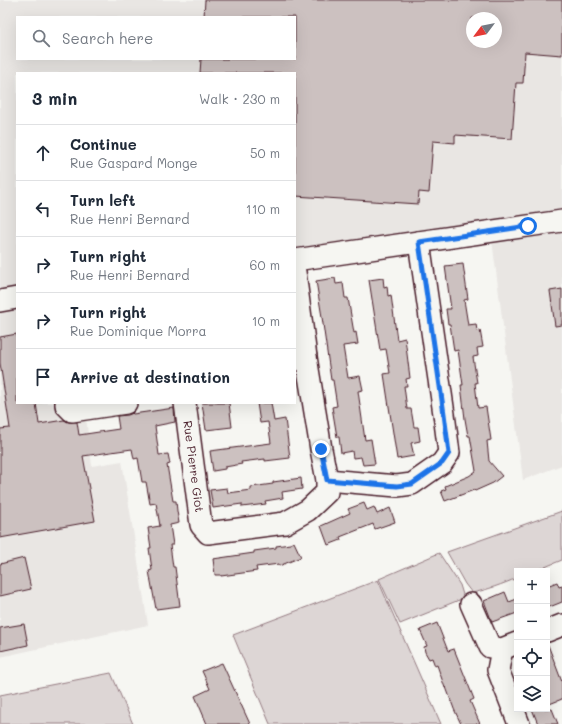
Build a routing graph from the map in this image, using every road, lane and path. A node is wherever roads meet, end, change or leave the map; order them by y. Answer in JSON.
{"nodes":[{"id":1,"x":562,"y":221,"type":"edge"},
{"id":2,"x":419,"y":242,"type":"junction"},
{"id":3,"x":296,"y":260,"type":"edge"},
{"id":4,"x":296,"y":286,"type":"edge"},
{"id":5,"x":16,"y":298,"type":"edge"},
{"id":6,"x":0,"y":301,"type":"edge"},
{"id":7,"x":301,"y":358,"type":"edge"},
{"id":8,"x":66,"y":404,"type":"edge"},
{"id":9,"x":121,"y":404,"type":"edge"},
{"id":10,"x":185,"y":404,"type":"edge"},
{"id":11,"x":327,"y":480,"type":"junction"},
{"id":12,"x":471,"y":604,"type":"dead end"},
{"id":13,"x":562,"y":625,"type":"edge"},
{"id":14,"x":550,"y":630,"type":"edge"},
{"id":15,"x":509,"y":646,"type":"edge"},
{"id":16,"x":519,"y":724,"type":"edge"}],
"edges":[{"from":1,"to":2,"type":"street"},
{"from":2,"to":3,"type":"street"},
{"from":2,"to":11,"type":"street"},
{"from":4,"to":7,"type":"street"},
{"from":5,"to":6,"type":"street"},
{"from":7,"to":11,"type":"street"},
{"from":8,"to":9,"type":"street"},
{"from":10,"to":11,"type":"street","name":"Rue Pierre Giot"},
{"from":12,"to":15,"type":"street"},
{"from":13,"to":14,"type":"street"},
{"from":15,"to":16,"type":"street"}]}
